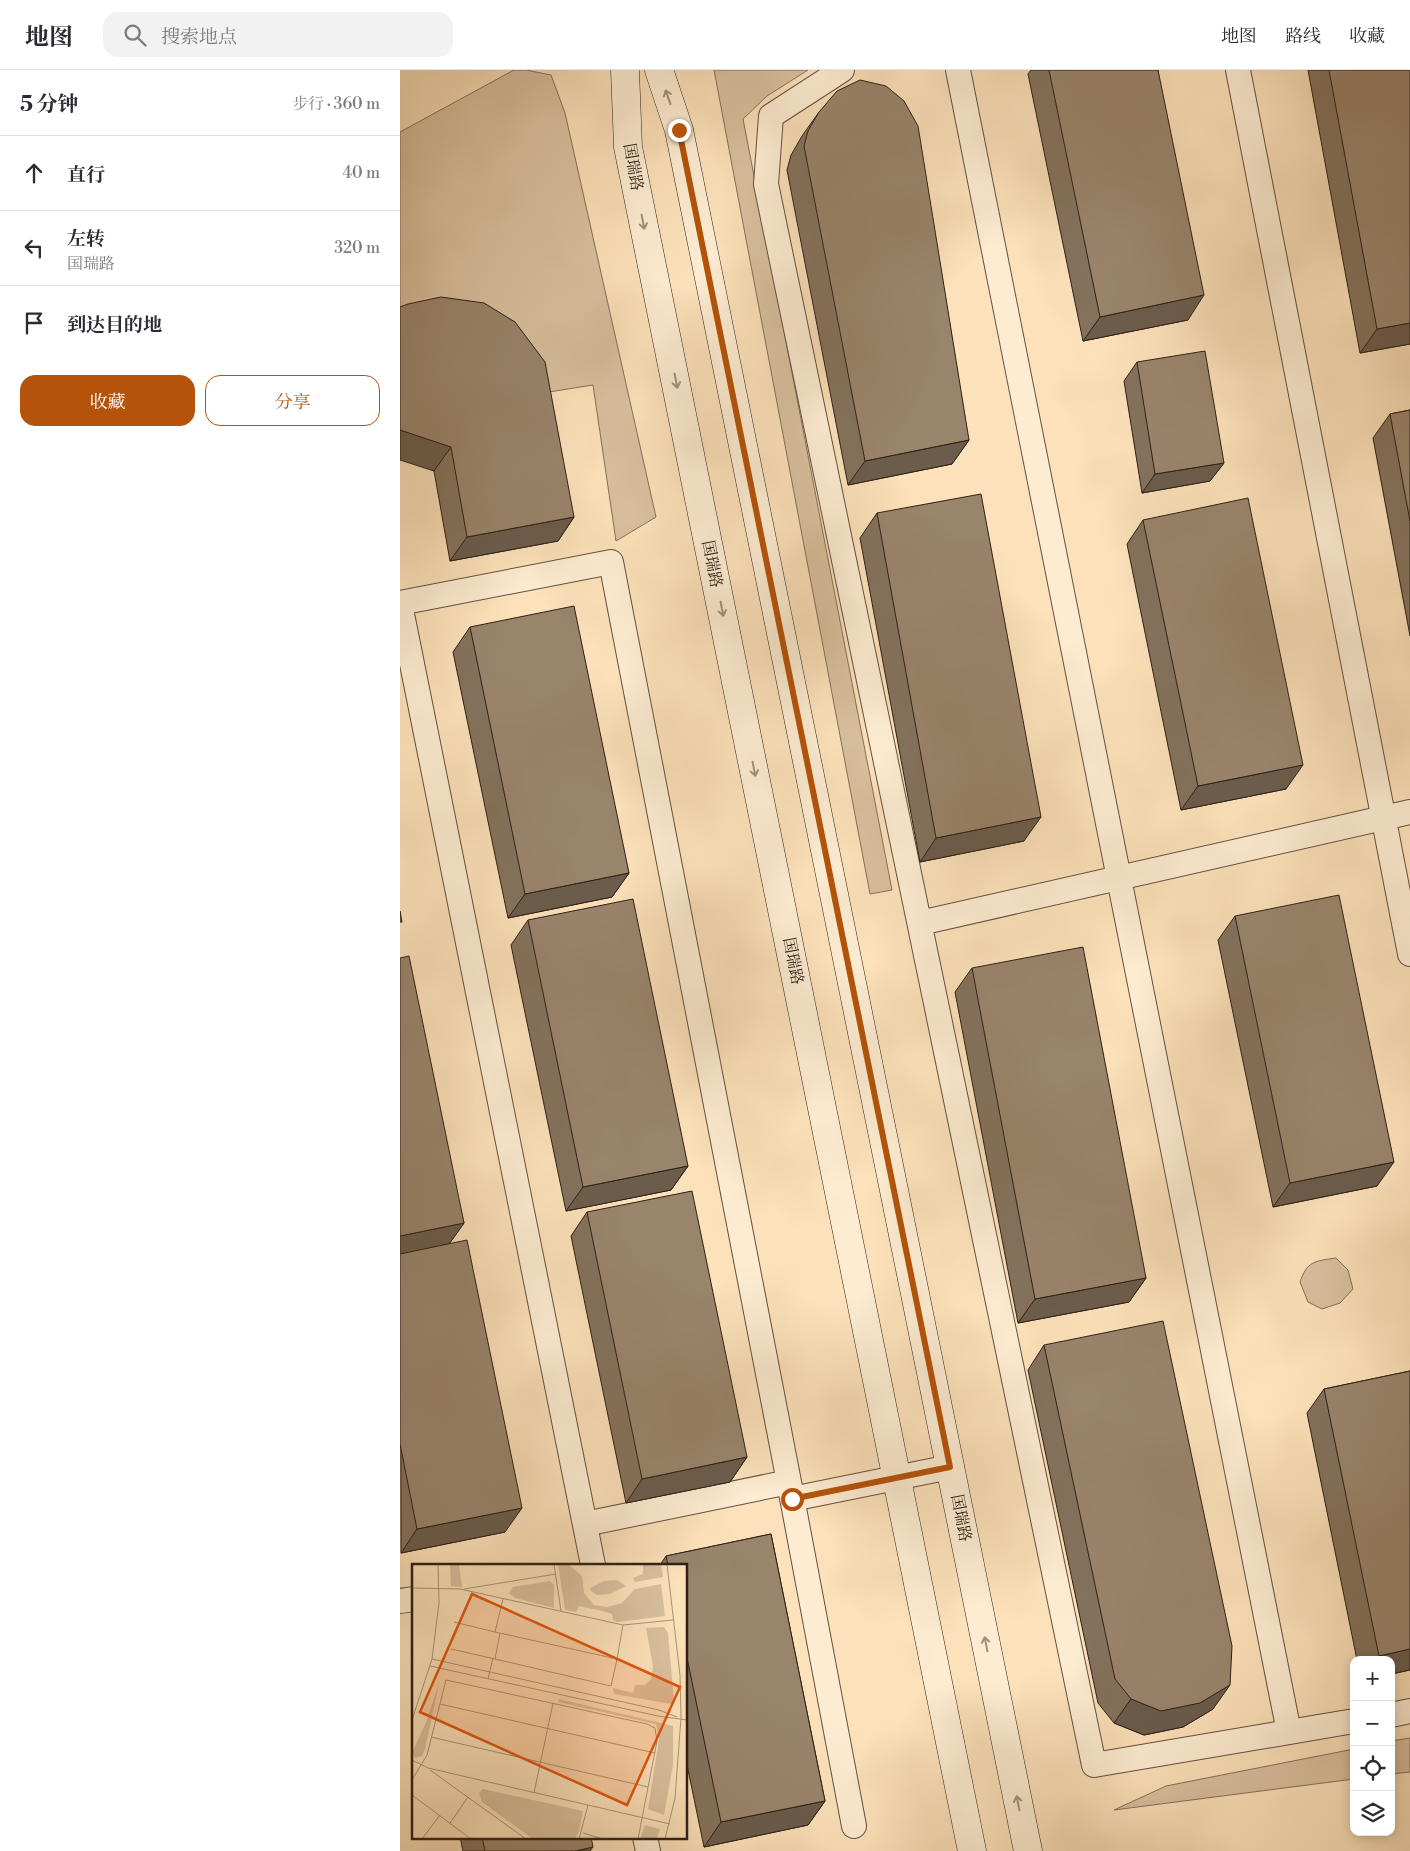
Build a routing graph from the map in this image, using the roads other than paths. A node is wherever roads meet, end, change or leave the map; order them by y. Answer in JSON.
{"nodes":[{"id":1,"x":625,"y":70,"type":"edge"},
{"id":2,"x":659,"y":70,"type":"edge"},
{"id":3,"x":842,"y":70,"type":"edge"},
{"id":4,"x":958,"y":70,"type":"edge"},
{"id":5,"x":1238,"y":70,"type":"edge"},
{"id":6,"x":400,"y":604,"type":"edge"},
{"id":7,"x":1410,"y":812,"type":"edge"},
{"id":8,"x":1383,"y":817,"type":"junction"},
{"id":9,"x":1119,"y":878,"type":"junction"},
{"id":10,"x":920,"y":924,"type":"junction"},
{"id":11,"x":1410,"y":954,"type":"edge"},
{"id":12,"x":950,"y":1467,"type":"junction"},
{"id":13,"x":897,"y":1479,"type":"junction"},
{"id":14,"x":791,"y":1491,"type":"junction"},
{"id":15,"x":585,"y":1524,"type":"junction"},
{"id":16,"x":593,"y":1564,"type":"edge"},
{"id":17,"x":1410,"y":1711,"type":"edge"},
{"id":18,"x":1395,"y":1713,"type":"edge"},
{"id":19,"x":1350,"y":1722,"type":"edge"},
{"id":20,"x":1288,"y":1732,"type":"junction"},
{"id":21,"x":854,"y":1826,"type":"dead end"},
{"id":22,"x":645,"y":1838,"type":"edge"},
{"id":23,"x":648,"y":1851,"type":"edge"},
{"id":24,"x":972,"y":1851,"type":"edge"},
{"id":25,"x":1028,"y":1851,"type":"edge"}],
"edges":[{"from":1,"to":13,"type":"street","name":"国瑞路","one_way":true},
{"from":12,"to":2,"type":"street","name":"国瑞路","one_way":true},
{"from":3,"to":10,"type":"street"},
{"from":4,"to":9,"type":"street"},
{"from":5,"to":8,"type":"street"},
{"from":6,"to":14,"type":"street"},
{"from":6,"to":15,"type":"street"},
{"from":7,"to":8,"type":"street"},
{"from":8,"to":9,"type":"street"},
{"from":8,"to":11,"type":"street"},
{"from":9,"to":10,"type":"street"},
{"from":9,"to":20,"type":"street"},
{"from":10,"to":20,"type":"street"},
{"from":12,"to":13,"type":"street"},
{"from":25,"to":12,"type":"street","name":"国瑞路","one_way":true},
{"from":13,"to":14,"type":"street"},
{"from":13,"to":24,"type":"street","name":"国瑞路"},
{"from":14,"to":15,"type":"street"},
{"from":14,"to":21,"type":"street"},
{"from":15,"to":16,"type":"street"},
{"from":17,"to":18,"type":"street"},
{"from":19,"to":20,"type":"street"},
{"from":22,"to":23,"type":"street"}]}
